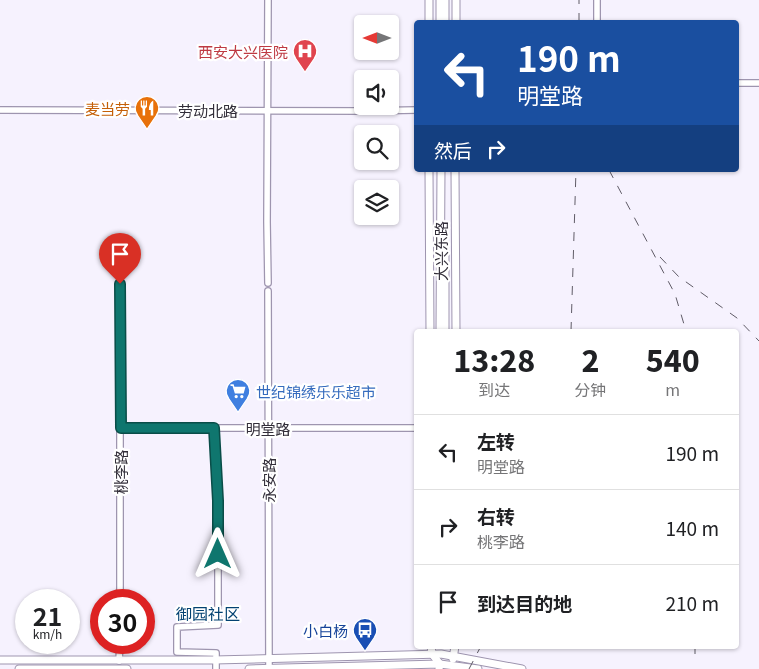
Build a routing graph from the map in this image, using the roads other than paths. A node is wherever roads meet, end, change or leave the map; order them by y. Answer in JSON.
{"nodes":[{"id":1,"x":268,"y":0,"type":"edge"},
{"id":2,"x":429,"y":0,"type":"edge"},
{"id":3,"x":440,"y":0,"type":"edge"},
{"id":4,"x":445,"y":0,"type":"edge"},
{"id":5,"x":456,"y":0,"type":"edge"},
{"id":6,"x":597,"y":0,"type":"edge"},
{"id":7,"x":429,"y":20,"type":"edge"},
{"id":8,"x":440,"y":20,"type":"edge"},
{"id":9,"x":445,"y":20,"type":"edge"},
{"id":10,"x":456,"y":20,"type":"edge"},
{"id":11,"x":597,"y":20,"type":"edge"},
{"id":12,"x":739,"y":83,"type":"edge"},
{"id":13,"x":759,"y":83,"type":"edge"},
{"id":14,"x":0,"y":110,"type":"edge"},
{"id":15,"x":267,"y":110,"type":"junction"},
{"id":16,"x":414,"y":110,"type":"edge"},
{"id":17,"x":429,"y":172,"type":"edge"},
{"id":18,"x":441,"y":172,"type":"edge"},
{"id":19,"x":445,"y":172,"type":"edge"},
{"id":20,"x":455,"y":172,"type":"edge"},
{"id":21,"x":268,"y":283,"type":"dead end"},
{"id":22,"x":120,"y":284,"type":"dead end"},
{"id":23,"x":268,"y":291,"type":"dead end"},
{"id":24,"x":430,"y":329,"type":"edge"},
{"id":25,"x":440,"y":329,"type":"edge"},
{"id":26,"x":445,"y":329,"type":"edge"},
{"id":27,"x":456,"y":329,"type":"edge"},
{"id":28,"x":121,"y":428,"type":"junction"},
{"id":29,"x":214,"y":428,"type":"junction"},
{"id":30,"x":268,"y":428,"type":"junction"},
{"id":31,"x":414,"y":428,"type":"edge"},
{"id":32,"x":120,"y":589,"type":"edge"},
{"id":33,"x":431,"y":650,"type":"edge"},
{"id":34,"x":445,"y":651,"type":"edge"},
{"id":35,"x":119,"y":654,"type":"edge"},
{"id":36,"x":268,"y":658,"type":"junction"},
{"id":37,"x":0,"y":660,"type":"edge"},
{"id":38,"x":216,"y":660,"type":"junction"},
{"id":39,"x":119,"y":661,"type":"junction"},
{"id":40,"x":440,"y":667,"type":"edge"},
{"id":41,"x":452,"y":668,"type":"edge"},
{"id":42,"x":19,"y":669,"type":"edge"},
{"id":43,"x":127,"y":669,"type":"edge"},
{"id":44,"x":216,"y":669,"type":"edge"},
{"id":45,"x":249,"y":669,"type":"edge"},
{"id":46,"x":269,"y":669,"type":"edge"},
{"id":47,"x":478,"y":669,"type":"edge"},
{"id":48,"x":522,"y":669,"type":"edge"}],
"edges":[{"from":1,"to":15,"type":"street"},
{"from":2,"to":7,"type":"main road"},
{"from":3,"to":8,"type":"main road"},
{"from":4,"to":9,"type":"main road"},
{"from":5,"to":10,"type":"main road"},
{"from":6,"to":11,"type":"street"},
{"from":12,"to":13,"type":"street"},
{"from":14,"to":15,"type":"street","name":"劳动北路"},
{"from":15,"to":16,"type":"street","name":"劳动北路"},
{"from":15,"to":21,"type":"street"},
{"from":17,"to":24,"type":"main road"},
{"from":18,"to":25,"type":"main road","name":"大兴东路"},
{"from":19,"to":26,"type":"main road","name":"大兴东路"},
{"from":20,"to":27,"type":"main road"},
{"from":22,"to":28,"type":"street","name":"桃李路"},
{"from":23,"to":30,"type":"street","name":"永安路"},
{"from":28,"to":29,"type":"street","name":"明堂路"},
{"from":28,"to":32,"type":"street","name":"桃李路"},
{"from":29,"to":30,"type":"street","name":"明堂路"},
{"from":29,"to":38,"type":"street"},
{"from":30,"to":31,"type":"street","name":"明堂路"},
{"from":30,"to":36,"type":"street","name":"永安路"},
{"from":33,"to":34,"type":"main road"},
{"from":33,"to":36,"type":"main road"},
{"from":33,"to":40,"type":"main road"},
{"from":34,"to":40,"type":"main road"},
{"from":34,"to":41,"type":"main road"},
{"from":34,"to":48,"type":"main road"},
{"from":35,"to":39,"type":"street"},
{"from":36,"to":38,"type":"main road"},
{"from":36,"to":46,"type":"street","name":"永安路"},
{"from":37,"to":39,"type":"main road"},
{"from":38,"to":39,"type":"main road"},
{"from":38,"to":44,"type":"street"},
{"from":40,"to":41,"type":"main road"},
{"from":40,"to":46,"type":"main road"},
{"from":41,"to":47,"type":"main road"},
{"from":42,"to":43,"type":"main road"},
{"from":45,"to":46,"type":"main road"}]}
